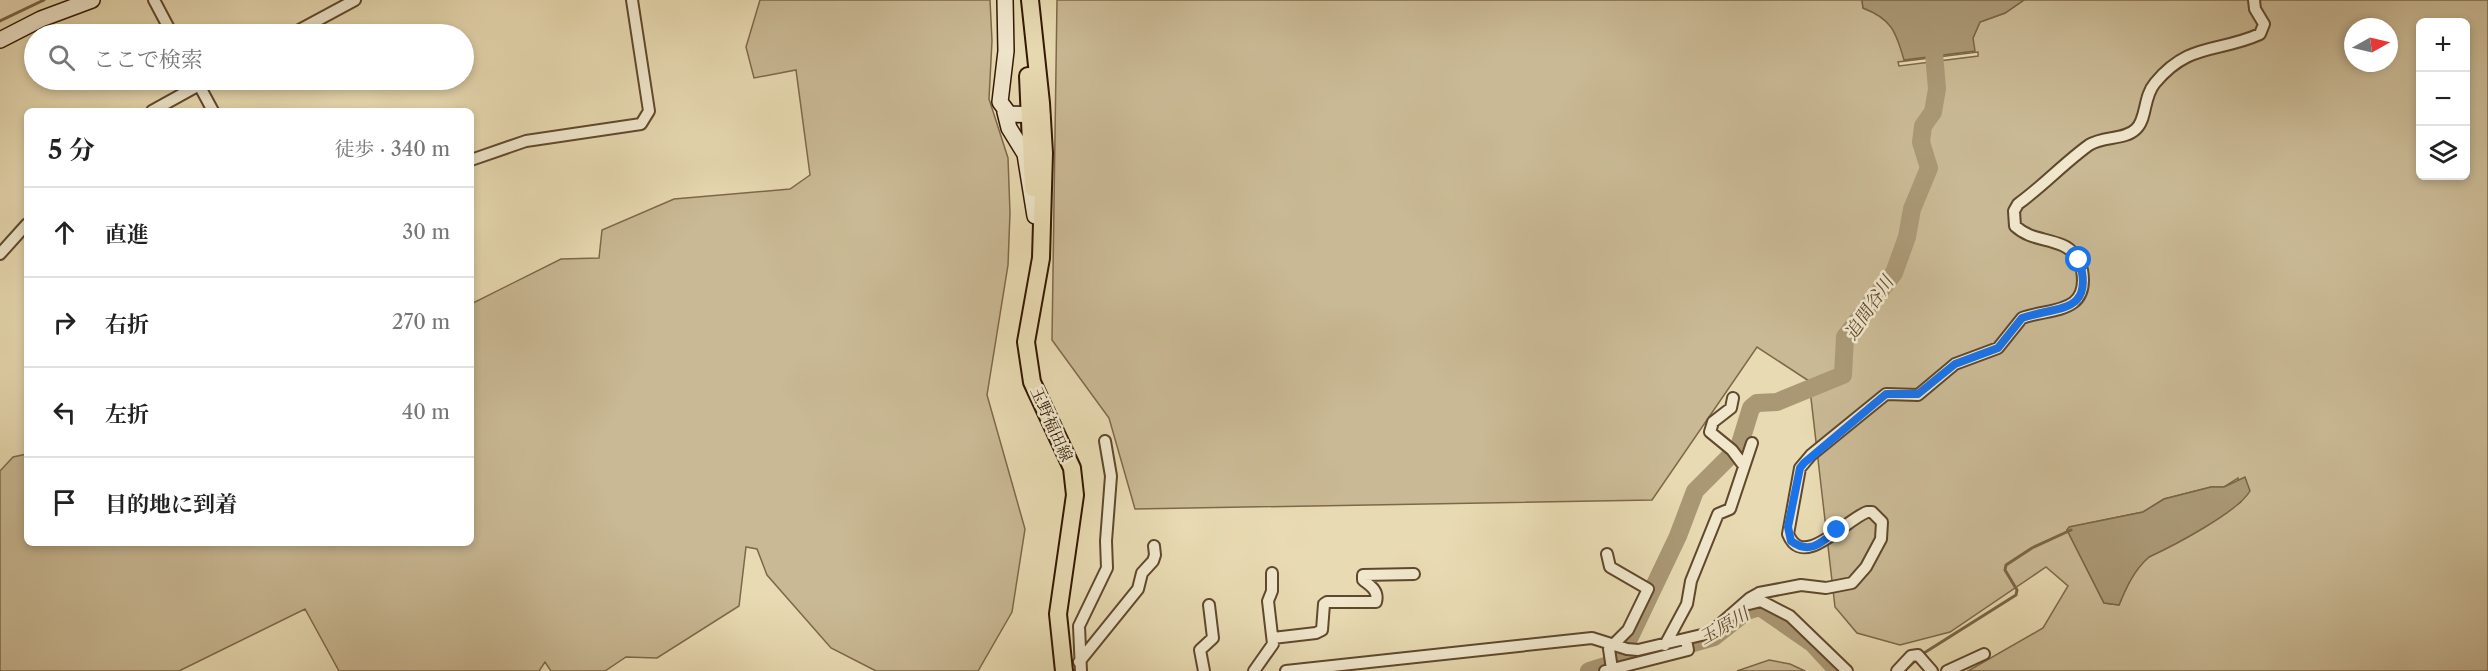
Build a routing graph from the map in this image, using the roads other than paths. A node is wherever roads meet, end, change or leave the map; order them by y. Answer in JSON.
{"nodes":[{"id":1,"x":154,"y":0,"type":"edge"},
{"id":2,"x":355,"y":0,"type":"edge"},
{"id":3,"x":633,"y":0,"type":"edge"},
{"id":4,"x":1005,"y":0,"type":"edge"},
{"id":5,"x":1024,"y":0,"type":"edge"},
{"id":6,"x":1030,"y":0,"type":"edge"},
{"id":7,"x":2254,"y":0,"type":"edge"},
{"id":8,"x":84,"y":1,"type":"edge"},
{"id":9,"x":31,"y":24,"type":"edge"},
{"id":10,"x":167,"y":24,"type":"edge"},
{"id":11,"x":311,"y":24,"type":"edge"},
{"id":12,"x":24,"y":27,"type":"edge"},
{"id":13,"x":0,"y":40,"type":"edge"},
{"id":14,"x":185,"y":90,"type":"edge"},
{"id":15,"x":201,"y":90,"type":"edge"},
{"id":16,"x":157,"y":108,"type":"edge"},
{"id":17,"x":211,"y":108,"type":"edge"},
{"id":18,"x":1005,"y":111,"type":"junction"},
{"id":19,"x":1036,"y":115,"type":"junction"},
{"id":20,"x":474,"y":159,"type":"edge"},
{"id":21,"x":1035,"y":216,"type":"junction"},
{"id":22,"x":24,"y":227,"type":"edge"},
{"id":23,"x":0,"y":254,"type":"edge"},
{"id":24,"x":1035,"y":285,"type":"junction"},
{"id":25,"x":1733,"y":398,"type":"dead end"},
{"id":26,"x":1105,"y":441,"type":"dead end"},
{"id":27,"x":1752,"y":443,"type":"dead end"},
{"id":28,"x":1744,"y":466,"type":"junction"},
{"id":29,"x":1154,"y":546,"type":"dead end"},
{"id":30,"x":1607,"y":554,"type":"dead end"},
{"id":31,"x":1272,"y":573,"type":"dead end"},
{"id":32,"x":1414,"y":574,"type":"dead end"},
{"id":33,"x":1209,"y":605,"type":"dead end"},
{"id":34,"x":1740,"y":608,"type":"junction"},
{"id":35,"x":1273,"y":638,"type":"junction"},
{"id":36,"x":1620,"y":647,"type":"junction"},
{"id":37,"x":1661,"y":651,"type":"junction"},
{"id":38,"x":1984,"y":654,"type":"dead end"},
{"id":39,"x":1080,"y":666,"type":"edge"},
{"id":40,"x":1609,"y":667,"type":"edge"},
{"id":41,"x":1064,"y":671,"type":"edge"},
{"id":42,"x":1204,"y":671,"type":"edge"},
{"id":43,"x":1254,"y":671,"type":"edge"},
{"id":44,"x":1286,"y":671,"type":"edge"},
{"id":45,"x":1847,"y":671,"type":"edge"},
{"id":46,"x":1897,"y":671,"type":"edge"},
{"id":47,"x":1932,"y":671,"type":"edge"},
{"id":48,"x":1947,"y":671,"type":"edge"}],
"edges":[{"from":1,"to":10,"type":"street"},
{"from":2,"to":11,"type":"street"},
{"from":3,"to":20,"type":"street"},
{"from":4,"to":18,"type":"street"},
{"from":5,"to":19,"type":"main road","name":"玉野福田線"},
{"from":6,"to":19,"type":"main road","name":"玉野福田線"},
{"from":7,"to":34,"type":"street"},
{"from":8,"to":9,"type":"street"},
{"from":12,"to":13,"type":"street"},
{"from":14,"to":16,"type":"street"},
{"from":15,"to":17,"type":"street"},
{"from":18,"to":19,"type":"street"},
{"from":18,"to":21,"type":"street"},
{"from":19,"to":21,"type":"main road","name":"玉野福田線"},
{"from":19,"to":24,"type":"main road","name":"玉野福田線"},
{"from":21,"to":24,"type":"main road","name":"玉野福田線"},
{"from":22,"to":23,"type":"street"},
{"from":24,"to":41,"type":"main road","name":"玉野福田線"},
{"from":25,"to":28,"type":"street"},
{"from":26,"to":39,"type":"street"},
{"from":27,"to":28,"type":"street"},
{"from":28,"to":37,"type":"street"},
{"from":29,"to":39,"type":"street"},
{"from":30,"to":36,"type":"street"},
{"from":31,"to":35,"type":"street"},
{"from":32,"to":35,"type":"street"},
{"from":33,"to":42,"type":"street"},
{"from":34,"to":37,"type":"street"},
{"from":34,"to":45,"type":"street"},
{"from":35,"to":43,"type":"street"},
{"from":36,"to":37,"type":"street"},
{"from":36,"to":40,"type":"street"},
{"from":36,"to":44,"type":"street"},
{"from":37,"to":40,"type":"street"},
{"from":38,"to":48,"type":"street"},
{"from":46,"to":47,"type":"street"}]}
